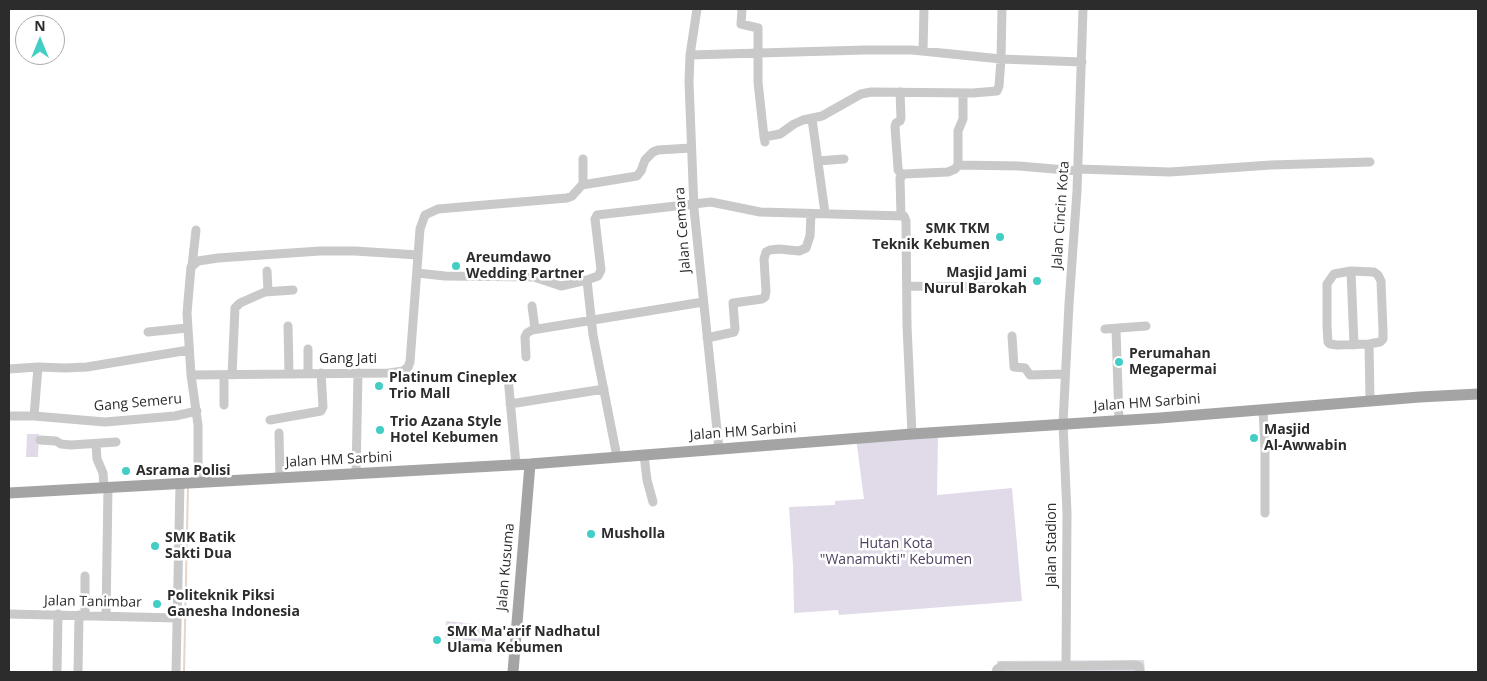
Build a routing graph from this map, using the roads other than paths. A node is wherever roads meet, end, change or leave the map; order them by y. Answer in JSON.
{"nodes":[{"id":1,"x":697,"y":9,"type":"edge"},
{"id":2,"x":742,"y":9,"type":"edge"},
{"id":3,"x":924,"y":9,"type":"edge"},
{"id":4,"x":1002,"y":9,"type":"edge"},
{"id":5,"x":1083,"y":9,"type":"edge"},
{"id":6,"x":923,"y":51,"type":"junction"},
{"id":7,"x":758,"y":53,"type":"junction"},
{"id":8,"x":690,"y":55,"type":"junction"},
{"id":9,"x":1001,"y":59,"type":"junction"},
{"id":10,"x":1082,"y":62,"type":"junction"},
{"id":11,"x":900,"y":92,"type":"junction"},
{"id":12,"x":963,"y":92,"type":"junction"},
{"id":13,"x":812,"y":119,"type":"junction"},
{"id":14,"x":691,"y":148,"type":"junction"},
{"id":15,"x":582,"y":159,"type":"dead end"},
{"id":16,"x":844,"y":159,"type":"dead end"},
{"id":17,"x":818,"y":161,"type":"junction"},
{"id":18,"x":1370,"y":162,"type":"dead end"},
{"id":19,"x":958,"y":166,"type":"junction"},
{"id":20,"x":1078,"y":170,"type":"junction"},
{"id":21,"x":902,"y":175,"type":"junction"},
{"id":22,"x":584,"y":184,"type":"junction"},
{"id":23,"x":694,"y":203,"type":"junction"},
{"id":24,"x":812,"y":214,"type":"junction"},
{"id":25,"x":825,"y":214,"type":"junction"},
{"id":26,"x":901,"y":216,"type":"junction"},
{"id":27,"x":196,"y":230,"type":"dead end"},
{"id":28,"x":418,"y":255,"type":"junction"},
{"id":29,"x":192,"y":266,"type":"junction"},
{"id":30,"x":267,"y":271,"type":"dead end"},
{"id":31,"x":1351,"y":272,"type":"junction"},
{"id":32,"x":417,"y":273,"type":"junction"},
{"id":33,"x":586,"y":280,"type":"junction"},
{"id":34,"x":907,"y":286,"type":"junction"},
{"id":35,"x":999,"y":286,"type":"dead end"},
{"id":36,"x":293,"y":290,"type":"dead end"},
{"id":37,"x":268,"y":291,"type":"junction"},
{"id":38,"x":703,"y":302,"type":"junction"},
{"id":39,"x":532,"y":306,"type":"dead end"},
{"id":40,"x":591,"y":321,"type":"junction"},
{"id":41,"x":288,"y":326,"type":"dead end"},
{"id":42,"x":1146,"y":326,"type":"dead end"},
{"id":43,"x":188,"y":328,"type":"junction"},
{"id":44,"x":535,"y":329,"type":"junction"},
{"id":45,"x":1105,"y":329,"type":"dead end"},
{"id":46,"x":1116,"y":329,"type":"junction"},
{"id":47,"x":148,"y":332,"type":"dead end"},
{"id":48,"x":1012,"y":336,"type":"dead end"},
{"id":49,"x":707,"y":338,"type":"junction"},
{"id":50,"x":1369,"y":344,"type":"junction"},
{"id":51,"x":1354,"y":345,"type":"junction"},
{"id":52,"x":308,"y":349,"type":"dead end"},
{"id":53,"x":189,"y":350,"type":"junction"},
{"id":54,"x":526,"y":357,"type":"dead end"},
{"id":55,"x":38,"y":367,"type":"junction"},
{"id":56,"x":9,"y":369,"type":"edge"},
{"id":57,"x":289,"y":373,"type":"junction"},
{"id":58,"x":308,"y":373,"type":"junction"},
{"id":59,"x":322,"y":373,"type":"junction"},
{"id":60,"x":358,"y":373,"type":"junction"},
{"id":61,"x":1066,"y":374,"type":"junction"},
{"id":62,"x":191,"y":375,"type":"junction"},
{"id":63,"x":228,"y":375,"type":"junction"},
{"id":64,"x":508,"y":377,"type":"dead end"},
{"id":65,"x":604,"y":389,"type":"junction"},
{"id":66,"x":1478,"y":394,"type":"edge"},
{"id":67,"x":1370,"y":401,"type":"junction"},
{"id":68,"x":510,"y":404,"type":"junction"},
{"id":69,"x":224,"y":405,"type":"dead end"},
{"id":70,"x":1263,"y":410,"type":"junction"},
{"id":71,"x":197,"y":411,"type":"junction"},
{"id":72,"x":9,"y":416,"type":"edge"},
{"id":73,"x":34,"y":416,"type":"junction"},
{"id":74,"x":270,"y":420,"type":"dead end"},
{"id":75,"x":1119,"y":420,"type":"junction"},
{"id":76,"x":1063,"y":424,"type":"junction"},
{"id":77,"x":279,"y":433,"type":"dead end"},
{"id":78,"x":912,"y":434,"type":"junction"},
{"id":79,"x":40,"y":440,"type":"dead end"},
{"id":80,"x":116,"y":442,"type":"dead end"},
{"id":81,"x":96,"y":444,"type":"junction"},
{"id":82,"x":719,"y":449,"type":"junction"},
{"id":83,"x":644,"y":455,"type":"junction"},
{"id":84,"x":617,"y":457,"type":"junction"},
{"id":85,"x":530,"y":464,"type":"junction"},
{"id":86,"x":516,"y":465,"type":"junction"},
{"id":87,"x":356,"y":474,"type":"junction"},
{"id":88,"x":280,"y":478,"type":"junction"},
{"id":89,"x":189,"y":483,"type":"junction"},
{"id":90,"x":105,"y":487,"type":"junction"},
{"id":91,"x":9,"y":493,"type":"edge"},
{"id":92,"x":653,"y":502,"type":"dead end"},
{"id":93,"x":1265,"y":513,"type":"dead end"},
{"id":94,"x":85,"y":576,"type":"dead end"},
{"id":95,"x":9,"y":614,"type":"edge"},
{"id":96,"x":58,"y":614,"type":"junction"},
{"id":97,"x":82,"y":615,"type":"junction"},
{"id":98,"x":106,"y":616,"type":"junction"},
{"id":99,"x":177,"y":618,"type":"junction"},
{"id":100,"x":1066,"y":666,"type":"junction"},
{"id":101,"x":57,"y":672,"type":"edge"},
{"id":102,"x":78,"y":672,"type":"edge"},
{"id":103,"x":176,"y":672,"type":"edge"},
{"id":104,"x":513,"y":672,"type":"edge"},
{"id":105,"x":996,"y":672,"type":"edge"},
{"id":106,"x":1140,"y":672,"type":"edge"}],
"edges":[{"from":1,"to":8,"type":"street","name":"Jalan Cemara"},
{"from":2,"to":7,"type":"street"},
{"from":3,"to":6,"type":"street"},
{"from":4,"to":9,"type":"street"},
{"from":5,"to":10,"type":"street","name":"Jalan Cincin Kota"},
{"from":6,"to":7,"type":"street"},
{"from":6,"to":9,"type":"street"},
{"from":7,"to":8,"type":"street"},
{"from":7,"to":13,"type":"street"},
{"from":8,"to":14,"type":"street","name":"Jalan Cemara"},
{"from":9,"to":10,"type":"street"},
{"from":9,"to":12,"type":"street"},
{"from":10,"to":20,"type":"street","name":"Jalan Cincin Kota"},
{"from":11,"to":12,"type":"street"},
{"from":11,"to":13,"type":"street"},
{"from":11,"to":21,"type":"street"},
{"from":12,"to":19,"type":"street"},
{"from":13,"to":17,"type":"street"},
{"from":14,"to":22,"type":"street"},
{"from":14,"to":23,"type":"street","name":"Jalan Cemara"},
{"from":15,"to":22,"type":"street"},
{"from":16,"to":17,"type":"street"},
{"from":17,"to":25,"type":"street"},
{"from":18,"to":20,"type":"street"},
{"from":19,"to":20,"type":"street"},
{"from":19,"to":21,"type":"street"},
{"from":20,"to":61,"type":"street","name":"Jalan Cincin Kota"},
{"from":21,"to":26,"type":"street"},
{"from":22,"to":28,"type":"street"},
{"from":23,"to":24,"type":"street"},
{"from":23,"to":33,"type":"street"},
{"from":23,"to":38,"type":"street","name":"Jalan Cemara"},
{"from":24,"to":25,"type":"street"},
{"from":24,"to":49,"type":"street"},
{"from":25,"to":26,"type":"street"},
{"from":26,"to":34,"type":"street"},
{"from":27,"to":29,"type":"street"},
{"from":28,"to":29,"type":"street"},
{"from":28,"to":32,"type":"street"},
{"from":29,"to":43,"type":"street"},
{"from":30,"to":37,"type":"street"},
{"from":31,"to":50,"type":"street"},
{"from":31,"to":51,"type":"street"},
{"from":31,"to":51,"type":"street"},
{"from":32,"to":33,"type":"street"},
{"from":32,"to":60,"type":"street","name":"Gang Jati"},
{"from":33,"to":40,"type":"street"},
{"from":34,"to":35,"type":"street"},
{"from":34,"to":78,"type":"street"},
{"from":36,"to":37,"type":"street"},
{"from":37,"to":63,"type":"street"},
{"from":38,"to":40,"type":"street"},
{"from":38,"to":49,"type":"street","name":"Jalan Cemara"},
{"from":39,"to":44,"type":"street"},
{"from":40,"to":44,"type":"street"},
{"from":40,"to":65,"type":"street"},
{"from":41,"to":57,"type":"street"},
{"from":42,"to":46,"type":"street"},
{"from":43,"to":47,"type":"street"},
{"from":43,"to":53,"type":"street"},
{"from":44,"to":54,"type":"street"},
{"from":45,"to":46,"type":"street"},
{"from":46,"to":75,"type":"street"},
{"from":48,"to":61,"type":"street"},
{"from":49,"to":82,"type":"street","name":"Jalan Cemara"},
{"from":50,"to":51,"type":"street"},
{"from":50,"to":67,"type":"street"},
{"from":52,"to":58,"type":"street"},
{"from":53,"to":55,"type":"street"},
{"from":53,"to":62,"type":"street"},
{"from":55,"to":56,"type":"street"},
{"from":55,"to":73,"type":"street"},
{"from":57,"to":58,"type":"street","name":"Gang Jati"},
{"from":57,"to":63,"type":"street","name":"Gang Jati"},
{"from":58,"to":59,"type":"street","name":"Gang Jati"},
{"from":59,"to":60,"type":"street","name":"Gang Jati"},
{"from":59,"to":74,"type":"street"},
{"from":60,"to":87,"type":"street"},
{"from":61,"to":76,"type":"street","name":"Jalan Cincin Kota"},
{"from":62,"to":63,"type":"street","name":"Gang Jati"},
{"from":62,"to":71,"type":"street"},
{"from":63,"to":69,"type":"street"},
{"from":64,"to":68,"type":"street"},
{"from":65,"to":68,"type":"street"},
{"from":65,"to":84,"type":"street"},
{"from":66,"to":67,"type":"main road","name":"Jalan HM Sarbini"},
{"from":67,"to":70,"type":"main road","name":"Jalan HM Sarbini"},
{"from":68,"to":86,"type":"street"},
{"from":70,"to":75,"type":"main road","name":"Jalan HM Sarbini"},
{"from":70,"to":93,"type":"street"},
{"from":71,"to":73,"type":"street","name":"Gang Semeru"},
{"from":71,"to":89,"type":"street","name":"Gang Semeru"},
{"from":72,"to":73,"type":"street","name":"Gang Semeru"},
{"from":75,"to":76,"type":"main road","name":"Jalan HM Sarbini"},
{"from":76,"to":78,"type":"main road","name":"Jalan HM Sarbini"},
{"from":76,"to":100,"type":"street","name":"Jalan Stadion"},
{"from":77,"to":88,"type":"street"},
{"from":78,"to":82,"type":"main road","name":"Jalan HM Sarbini"},
{"from":79,"to":81,"type":"street"},
{"from":80,"to":81,"type":"street"},
{"from":81,"to":90,"type":"street"},
{"from":82,"to":83,"type":"main road","name":"Jalan HM Sarbini"},
{"from":83,"to":84,"type":"main road","name":"Jalan HM Sarbini"},
{"from":83,"to":92,"type":"street"},
{"from":84,"to":85,"type":"main road","name":"Jalan HM Sarbini"},
{"from":85,"to":86,"type":"main road","name":"Jalan HM Sarbini"},
{"from":85,"to":104,"type":"main road","name":"Jalan Kusuma"},
{"from":86,"to":87,"type":"main road","name":"Jalan HM Sarbini"},
{"from":87,"to":88,"type":"main road","name":"Jalan HM Sarbini"},
{"from":88,"to":89,"type":"main road","name":"Jalan HM Sarbini"},
{"from":89,"to":90,"type":"main road","name":"Jalan HM Sarbini"},
{"from":89,"to":99,"type":"street","name":"Gang Semeru"},
{"from":90,"to":91,"type":"main road","name":"Jalan HM Sarbini"},
{"from":90,"to":98,"type":"street"},
{"from":94,"to":97,"type":"street"},
{"from":95,"to":96,"type":"street","name":"Jalan Tanimbar"},
{"from":96,"to":97,"type":"street","name":"Jalan Tanimbar"},
{"from":96,"to":101,"type":"street"},
{"from":97,"to":98,"type":"street","name":"Jalan Tanimbar"},
{"from":97,"to":102,"type":"street"},
{"from":98,"to":99,"type":"street","name":"Jalan Tanimbar"},
{"from":99,"to":103,"type":"street","name":"Gang Semeru"},
{"from":100,"to":105,"type":"street"},
{"from":100,"to":106,"type":"street"}]}
